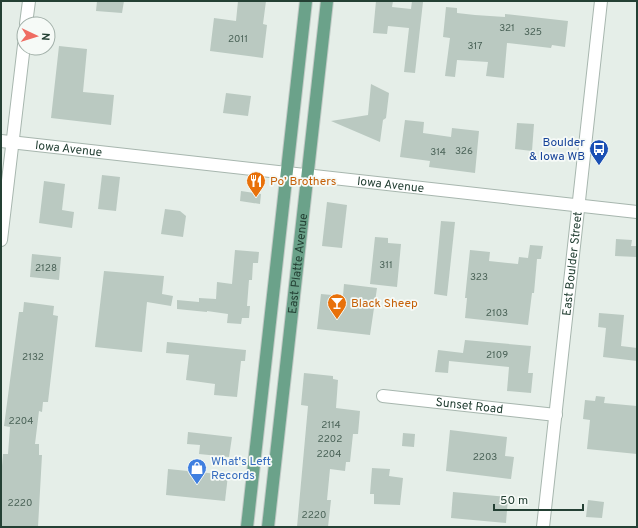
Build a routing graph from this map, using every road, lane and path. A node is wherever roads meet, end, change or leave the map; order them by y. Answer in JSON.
{"nodes":[{"id":1,"x":29,"y":1,"type":"edge"},
{"id":2,"x":306,"y":1,"type":"edge"},
{"id":3,"x":327,"y":1,"type":"edge"},
{"id":4,"x":601,"y":1,"type":"edge"},
{"id":5,"x":27,"y":16,"type":"edge"},
{"id":6,"x":22,"y":56,"type":"edge"},
{"id":7,"x":7,"y":142,"type":"edge"},
{"id":8,"x":286,"y":172,"type":"junction"},
{"id":9,"x":307,"y":175,"type":"junction"},
{"id":10,"x":578,"y":206,"type":"junction"},
{"id":11,"x":637,"y":212,"type":"edge"},
{"id":12,"x":1,"y":240,"type":"edge"},
{"id":13,"x":383,"y":396,"type":"dead end"},
{"id":14,"x":556,"y":415,"type":"junction"},
{"id":15,"x":248,"y":527,"type":"edge"},
{"id":16,"x":268,"y":527,"type":"edge"},
{"id":17,"x":543,"y":527,"type":"edge"}],
"edges":[{"from":1,"to":5,"type":"street"},
{"from":2,"to":8,"type":"main road","name":"East Platte Avenue"},
{"from":3,"to":9,"type":"main road","name":"East Platte Avenue"},
{"from":4,"to":10,"type":"street","name":"East Boulder Street"},
{"from":6,"to":7,"type":"street"},
{"from":7,"to":8,"type":"street","name":"Iowa Avenue"},
{"from":7,"to":12,"type":"street"},
{"from":8,"to":9,"type":"street","name":"Iowa Avenue"},
{"from":8,"to":15,"type":"main road","name":"East Platte Avenue"},
{"from":9,"to":10,"type":"street","name":"Iowa Avenue"},
{"from":9,"to":16,"type":"main road","name":"East Platte Avenue"},
{"from":10,"to":11,"type":"street","name":"Iowa Avenue"},
{"from":10,"to":14,"type":"street","name":"East Boulder Street"},
{"from":13,"to":14,"type":"street","name":"Sunset Road"},
{"from":14,"to":17,"type":"street","name":"East Boulder Street"}]}
